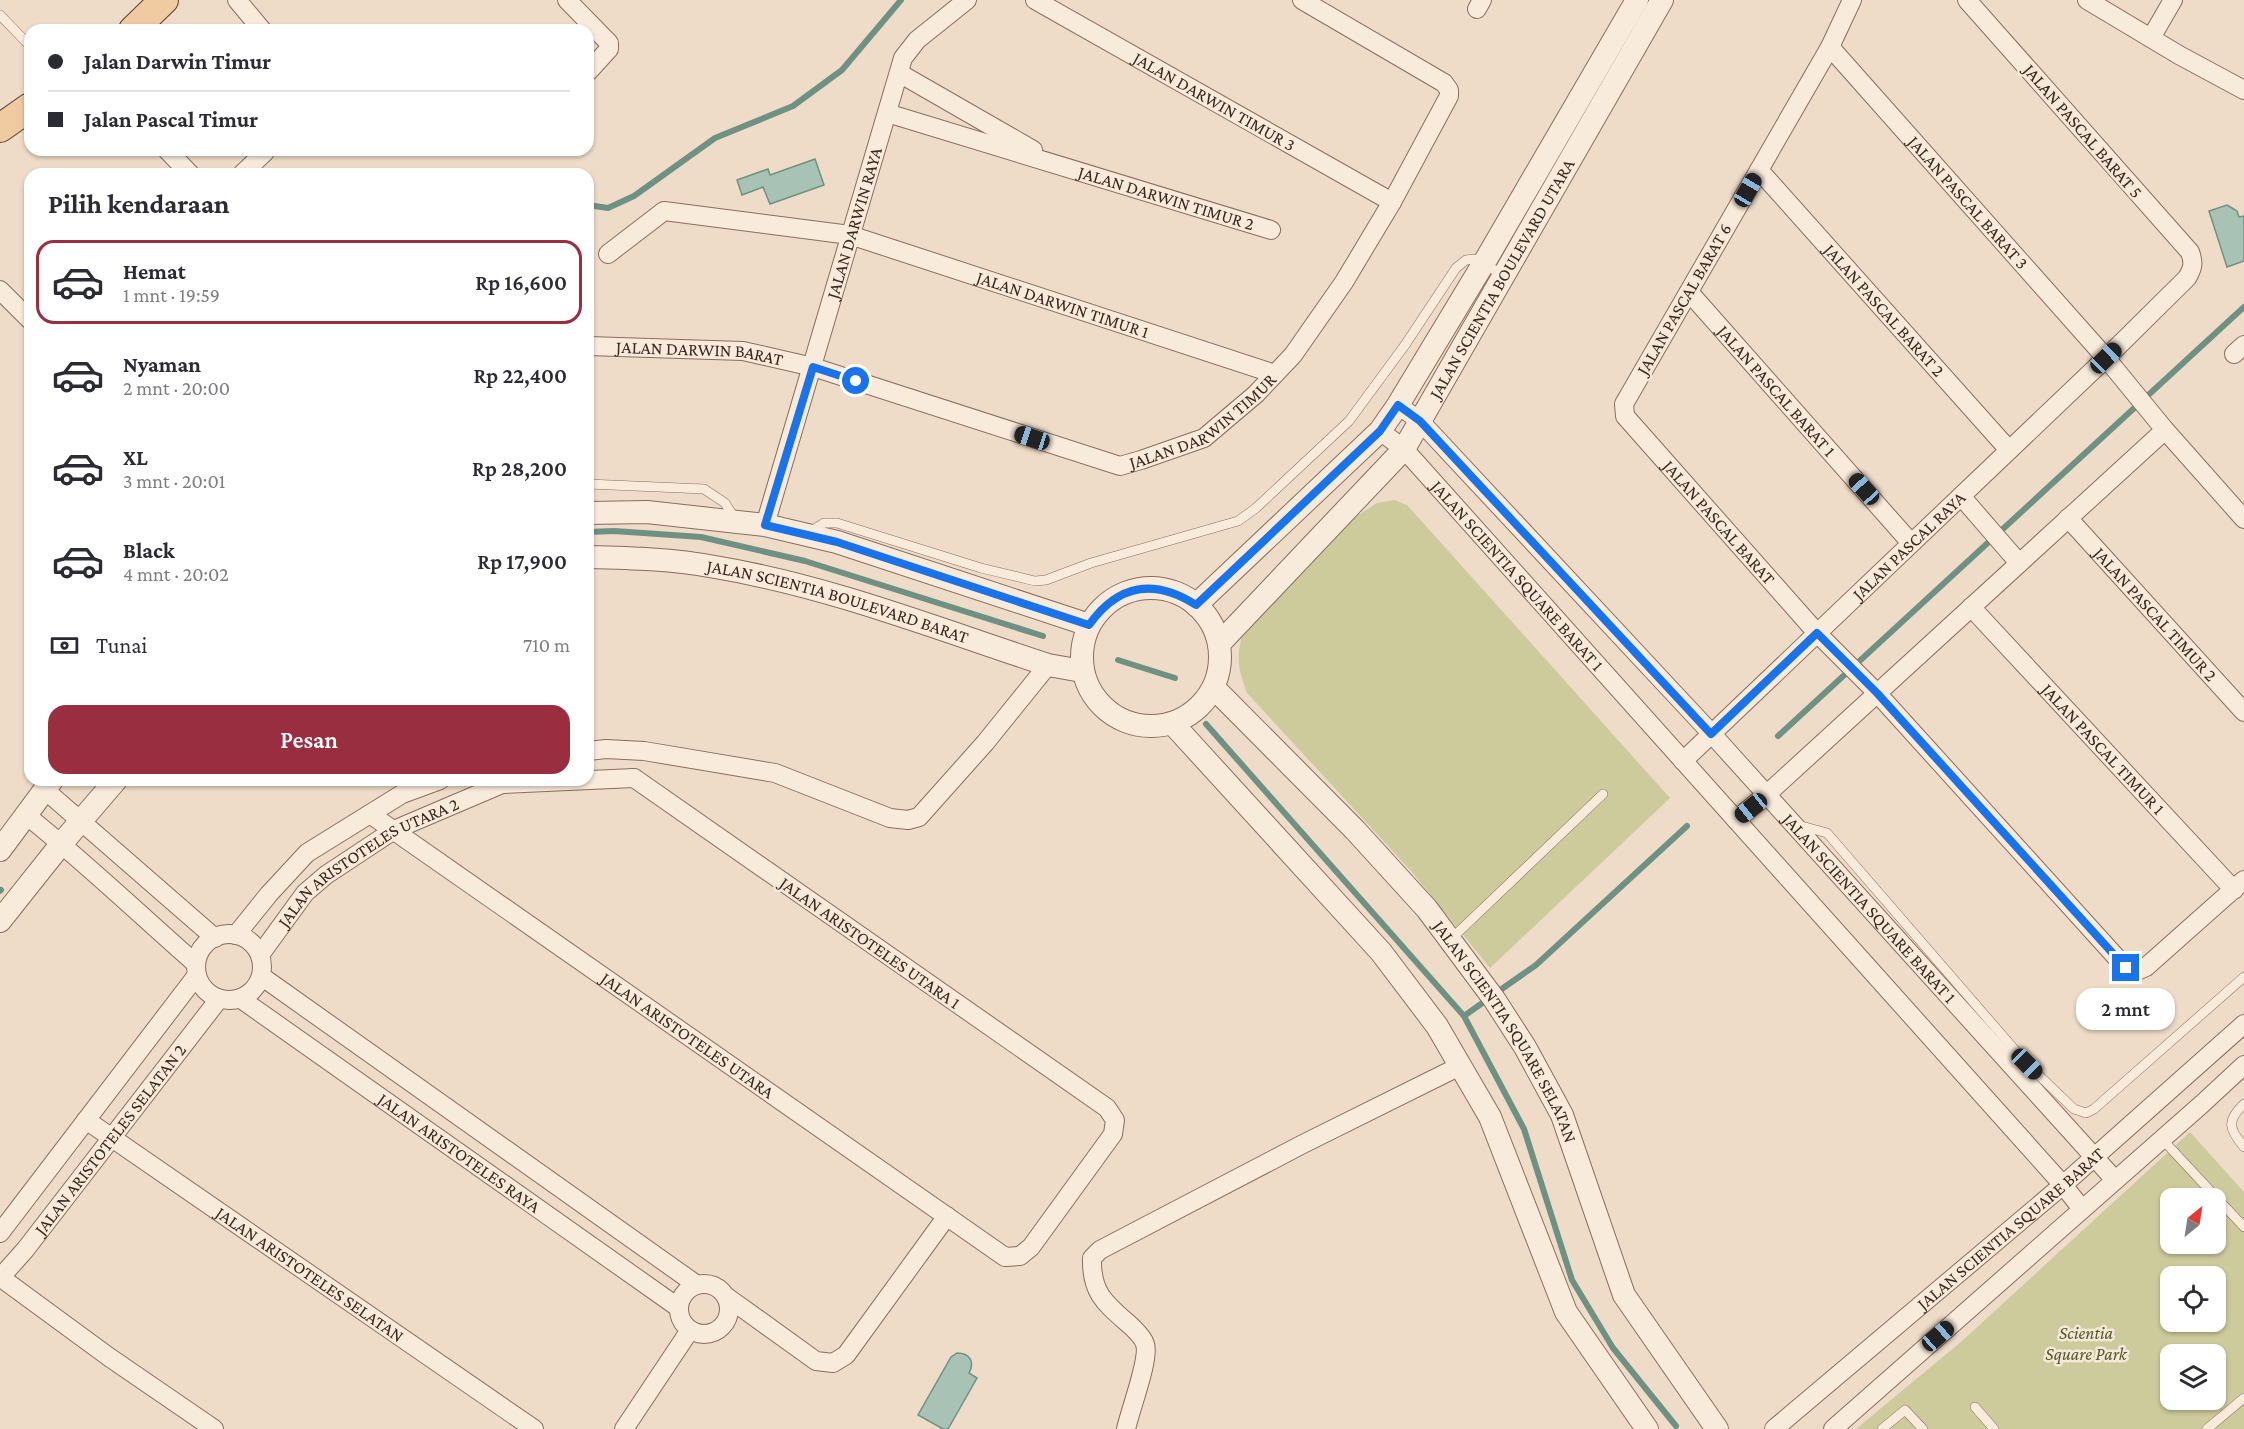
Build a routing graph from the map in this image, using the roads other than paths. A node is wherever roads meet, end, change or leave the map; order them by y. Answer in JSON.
{"nodes":[{"id":1,"x":164,"y":0,"type":"edge"},
{"id":2,"x":237,"y":0,"type":"edge"},
{"id":3,"x":567,"y":0,"type":"edge"},
{"id":4,"x":967,"y":0,"type":"edge"},
{"id":5,"x":1035,"y":0,"type":"edge"},
{"id":6,"x":1302,"y":0,"type":"edge"},
{"id":7,"x":1637,"y":0,"type":"edge"},
{"id":8,"x":1662,"y":0,"type":"edge"},
{"id":9,"x":1852,"y":0,"type":"edge"},
{"id":10,"x":1967,"y":0,"type":"edge"},
{"id":11,"x":2087,"y":0,"type":"edge"},
{"id":12,"x":2173,"y":0,"type":"edge"},
{"id":13,"x":0,"y":15,"type":"edge"},
{"id":14,"x":139,"y":24,"type":"edge"},
{"id":15,"x":257,"y":24,"type":"edge"},
{"id":16,"x":590,"y":24,"type":"edge"},
{"id":17,"x":594,"y":28,"type":"edge"},
{"id":18,"x":2151,"y":38,"type":"junction"},
{"id":19,"x":24,"y":40,"type":"edge"},
{"id":20,"x":1830,"y":47,"type":"junction"},
{"id":21,"x":594,"y":66,"type":"edge"},
{"id":22,"x":899,"y":73,"type":"junction"},
{"id":23,"x":2244,"y":90,"type":"edge"},
{"id":24,"x":24,"y":111,"type":"edge"},
{"id":25,"x":887,"y":113,"type":"junction"},
{"id":26,"x":1,"y":126,"type":"edge"},
{"id":27,"x":173,"y":156,"type":"edge"},
{"id":28,"x":262,"y":156,"type":"edge"},
{"id":29,"x":1062,"y":166,"type":"junction"},
{"id":30,"x":184,"y":168,"type":"edge"},
{"id":31,"x":249,"y":168,"type":"edge"},
{"id":32,"x":1759,"y":170,"type":"junction"},
{"id":33,"x":1392,"y":202,"type":"junction"},
{"id":34,"x":1271,"y":230,"type":"dead end"},
{"id":35,"x":850,"y":235,"type":"junction"},
{"id":36,"x":608,"y":254,"type":"dead end"},
{"id":37,"x":1483,"y":263,"type":"junction"},
{"id":38,"x":2193,"y":266,"type":"joint"},
{"id":39,"x":1504,"y":275,"type":"junction"},
{"id":40,"x":0,"y":290,"type":"edge"},
{"id":41,"x":1689,"y":292,"type":"junction"},
{"id":42,"x":24,"y":314,"type":"edge"},
{"id":43,"x":594,"y":346,"type":"edge"},
{"id":44,"x":2106,"y":358,"type":"junction"},
{"id":45,"x":813,"y":367,"type":"junction"},
{"id":46,"x":1275,"y":374,"type":"junction"},
{"id":47,"x":1398,"y":405,"type":"junction"},
{"id":48,"x":1623,"y":410,"type":"joint"},
{"id":49,"x":1420,"y":421,"type":"junction"},
{"id":50,"x":2165,"y":430,"type":"junction"},
{"id":51,"x":1380,"y":431,"type":"junction"},
{"id":52,"x":1404,"y":449,"type":"junction"},
{"id":53,"x":2009,"y":450,"type":"junction"},
{"id":54,"x":594,"y":484,"type":"edge"},
{"id":55,"x":1961,"y":496,"type":"junction"},
{"id":56,"x":594,"y":513,"type":"edge"},
{"id":57,"x":2068,"y":518,"type":"junction"},
{"id":58,"x":2244,"y":519,"type":"edge"},
{"id":59,"x":736,"y":521,"type":"junction"},
{"id":60,"x":765,"y":525,"type":"junction"},
{"id":61,"x":806,"y":535,"type":"junction"},
{"id":62,"x":1911,"y":543,"type":"junction"},
{"id":63,"x":594,"y":557,"type":"edge"},
{"id":64,"x":2019,"y":563,"type":"junction"},
{"id":65,"x":1196,"y":605,"type":"junction"},
{"id":66,"x":1971,"y":607,"type":"junction"},
{"id":67,"x":1089,"y":625,"type":"junction"},
{"id":68,"x":1817,"y":633,"type":"junction"},
{"id":69,"x":1219,"y":644,"type":"junction"},
{"id":70,"x":1048,"y":666,"type":"junction"},
{"id":71,"x":1082,"y":671,"type":"junction"},
{"id":72,"x":1870,"y":687,"type":"junction"},
{"id":73,"x":1214,"y":688,"type":"junction"},
{"id":74,"x":2244,"y":712,"type":"edge"},
{"id":75,"x":1173,"y":724,"type":"junction"},
{"id":76,"x":1711,"y":734,"type":"junction"},
{"id":77,"x":594,"y":750,"type":"edge"},
{"id":78,"x":644,"y":751,"type":"junction"},
{"id":79,"x":1683,"y":761,"type":"junction"},
{"id":80,"x":634,"y":778,"type":"junction"},
{"id":81,"x":594,"y":780,"type":"edge"},
{"id":82,"x":47,"y":786,"type":"edge"},
{"id":83,"x":49,"y":786,"type":"edge"},
{"id":84,"x":111,"y":786,"type":"edge"},
{"id":85,"x":424,"y":786,"type":"edge"},
{"id":86,"x":497,"y":786,"type":"edge"},
{"id":87,"x":1603,"y":794,"type":"dead end"},
{"id":88,"x":1766,"y":795,"type":"junction"},
{"id":89,"x":370,"y":814,"type":"junction"},
{"id":90,"x":26,"y":815,"type":"junction"},
{"id":91,"x":1736,"y":820,"type":"junction"},
{"id":92,"x":81,"y":821,"type":"junction"},
{"id":93,"x":394,"y":830,"type":"junction"},
{"id":94,"x":62,"y":843,"type":"junction"},
{"id":95,"x":0,"y":850,"type":"edge"},
{"id":96,"x":2239,"y":885,"type":"edge"},
{"id":97,"x":0,"y":921,"type":"edge"},
{"id":98,"x":236,"y":935,"type":"junction"},
{"id":99,"x":215,"y":938,"type":"junction"},
{"id":100,"x":1450,"y":940,"type":"junction"},
{"id":101,"x":260,"y":955,"type":"junction"},
{"id":102,"x":197,"y":969,"type":"junction"},
{"id":103,"x":261,"y":976,"type":"junction"},
{"id":104,"x":2244,"y":977,"type":"edge"},
{"id":105,"x":219,"y":999,"type":"junction"},
{"id":106,"x":241,"y":999,"type":"junction"},
{"id":107,"x":2244,"y":1024,"type":"edge"},
{"id":108,"x":2244,"y":1065,"type":"edge"},
{"id":109,"x":1460,"y":1066,"type":"junction"},
{"id":110,"x":2023,"y":1068,"type":"junction"},
{"id":111,"x":2244,"y":1104,"type":"edge"},
{"id":112,"x":2142,"y":1115,"type":"junction"},
{"id":113,"x":86,"y":1120,"type":"junction"},
{"id":114,"x":472,"y":1124,"type":"junction"},
{"id":115,"x":112,"y":1138,"type":"junction"},
{"id":116,"x":2162,"y":1139,"type":"junction"},
{"id":117,"x":2244,"y":1147,"type":"edge"},
{"id":118,"x":454,"y":1149,"type":"junction"},
{"id":119,"x":2095,"y":1156,"type":"junction"},
{"id":120,"x":2115,"y":1180,"type":"junction"},
{"id":121,"x":2063,"y":1185,"type":"junction"},
{"id":122,"x":2082,"y":1209,"type":"junction"},
{"id":123,"x":947,"y":1216,"type":"junction"},
{"id":124,"x":2244,"y":1227,"type":"edge"},
{"id":125,"x":0,"y":1233,"type":"edge"},
{"id":126,"x":1005,"y":1257,"type":"joint"},
{"id":127,"x":0,"y":1277,"type":"edge"},
{"id":128,"x":697,"y":1285,"type":"junction"},
{"id":129,"x":727,"y":1297,"type":"junction"},
{"id":130,"x":679,"y":1308,"type":"junction"},
{"id":131,"x":690,"y":1330,"type":"junction"},
{"id":132,"x":2244,"y":1398,"type":"edge"},
{"id":133,"x":1975,"y":1407,"type":"dead end"},
{"id":134,"x":214,"y":1429,"type":"edge"},
{"id":135,"x":534,"y":1429,"type":"edge"},
{"id":136,"x":624,"y":1429,"type":"edge"},
{"id":137,"x":1126,"y":1429,"type":"edge"},
{"id":138,"x":1647,"y":1429,"type":"edge"},
{"id":139,"x":1717,"y":1429,"type":"edge"},
{"id":140,"x":1774,"y":1429,"type":"edge"},
{"id":141,"x":1833,"y":1429,"type":"edge"},
{"id":142,"x":1882,"y":1429,"type":"edge"},
{"id":143,"x":1923,"y":1429,"type":"edge"},
{"id":144,"x":1994,"y":1429,"type":"edge"},
{"id":145,"x":2207,"y":1429,"type":"edge"}],
"edges":[{"from":1,"to":14,"type":"main road"},
{"from":2,"to":15,"type":"street"},
{"from":3,"to":16,"type":"street"},
{"from":4,"to":22,"type":"street","name":"JALAN DARWIN RAYA"},
{"from":5,"to":33,"type":"street","name":"JALAN DARWIN TIMUR 3"},
{"from":6,"to":33,"type":"street","name":"JALAN DARWIN TIMUR"},
{"from":7,"to":37,"type":"street","name":"JALAN SCIENTIA BOULEVARD UTARA"},
{"from":8,"to":39,"type":"street","name":"JALAN SCIENTIA BOULEVARD UTARA"},
{"from":9,"to":20,"type":"street","name":"JALAN PASCAL BARAT 6"},
{"from":10,"to":38,"type":"street","name":"JALAN PASCAL BARAT 5"},
{"from":11,"to":18,"type":"street"},
{"from":12,"to":18,"type":"street"},
{"from":13,"to":19,"type":"lane"},
{"from":17,"to":21,"type":"street"},
{"from":18,"to":23,"type":"street"},
{"from":20,"to":32,"type":"street","name":"JALAN PASCAL BARAT 6"},
{"from":20,"to":44,"type":"street","name":"JALAN PASCAL BARAT 3"},
{"from":22,"to":25,"type":"street","name":"JALAN DARWIN RAYA"},
{"from":22,"to":29,"type":"street","name":"JALAN DARWIN TIMUR 2"},
{"from":24,"to":26,"type":"main road"},
{"from":25,"to":29,"type":"street","name":"JALAN DARWIN TIMUR 2"},
{"from":25,"to":35,"type":"street","name":"JALAN DARWIN RAYA"},
{"from":27,"to":30,"type":"street"},
{"from":28,"to":31,"type":"street"},
{"from":29,"to":34,"type":"street","name":"JALAN DARWIN TIMUR 2"},
{"from":32,"to":41,"type":"street","name":"JALAN PASCAL BARAT 6"},
{"from":32,"to":53,"type":"street","name":"JALAN PASCAL BARAT 2"},
{"from":33,"to":46,"type":"street","name":"JALAN DARWIN TIMUR"},
{"from":35,"to":36,"type":"street","name":"JALAN DARWIN TIMUR 1"},
{"from":35,"to":45,"type":"street","name":"JALAN DARWIN RAYA"},
{"from":35,"to":46,"type":"street","name":"JALAN DARWIN TIMUR 1"},
{"from":37,"to":39,"type":"lane"},
{"from":37,"to":47,"type":"street","name":"JALAN SCIENTIA BOULEVARD UTARA"},
{"from":37,"to":61,"type":"lane"},
{"from":38,"to":44,"type":"street","name":"JALAN PASCAL RAYA"},
{"from":39,"to":49,"type":"street","name":"JALAN SCIENTIA BOULEVARD UTARA"},
{"from":40,"to":42,"type":"street"},
{"from":41,"to":48,"type":"street","name":"JALAN PASCAL BARAT 6"},
{"from":41,"to":62,"type":"street","name":"JALAN PASCAL BARAT 1"},
{"from":43,"to":45,"type":"street","name":"JALAN DARWIN BARAT"},
{"from":44,"to":50,"type":"street","name":"JALAN PASCAL BARAT 3"},
{"from":44,"to":53,"type":"street","name":"JALAN PASCAL RAYA"},
{"from":45,"to":46,"type":"street","name":"JALAN DARWIN TIMUR"},
{"from":45,"to":60,"type":"street","name":"JALAN DARWIN RAYA"},
{"from":47,"to":49,"type":"street","name":"JALAN SCIENTIA SQUARE BARAT 1"},
{"from":47,"to":51,"type":"street","name":"JALAN SCIENTIA BOULEVARD UTARA"},
{"from":48,"to":68,"type":"street","name":"JALAN PASCAL BARAT"},
{"from":49,"to":52,"type":"street","name":"JALAN SCIENTIA BOULEVARD UTARA"},
{"from":49,"to":76,"type":"street","name":"JALAN SCIENTIA SQUARE BARAT 1"},
{"from":50,"to":57,"type":"street"},
{"from":50,"to":58,"type":"street","name":"JALAN PASCAL BARAT 3"},
{"from":51,"to":52,"type":"street","name":"JALAN SCIENTIA SQUARE BARAT 1"},
{"from":51,"to":65,"type":"street","name":"JALAN SCIENTIA BOULEVARD UTARA"},
{"from":52,"to":69,"type":"street","name":"JALAN SCIENTIA BOULEVARD UTARA"},
{"from":52,"to":79,"type":"street","name":"JALAN SCIENTIA SQUARE BARAT 1"},
{"from":53,"to":55,"type":"street","name":"JALAN PASCAL RAYA"},
{"from":54,"to":59,"type":"lane"},
{"from":55,"to":62,"type":"street","name":"JALAN PASCAL RAYA"},
{"from":55,"to":64,"type":"street"},
{"from":56,"to":59,"type":"street"},
{"from":57,"to":64,"type":"street"},
{"from":57,"to":74,"type":"street","name":"JALAN PASCAL TIMUR 2"},
{"from":59,"to":60,"type":"street"},
{"from":60,"to":61,"type":"street"},
{"from":61,"to":67,"type":"street"},
{"from":62,"to":68,"type":"street","name":"JALAN PASCAL RAYA"},
{"from":63,"to":70,"type":"street","name":"JALAN SCIENTIA BOULEVARD BARAT"},
{"from":64,"to":66,"type":"street"},
{"from":65,"to":67,"type":"street"},
{"from":65,"to":69,"type":"street"},
{"from":66,"to":72,"type":"street"},
{"from":66,"to":96,"type":"street","name":"JALAN PASCAL TIMUR 1"},
{"from":67,"to":71,"type":"street"},
{"from":68,"to":72,"type":"street","name":"JALAN PASCAL BARAT"},
{"from":68,"to":76,"type":"street","name":"JALAN PASCAL RAYA"},
{"from":69,"to":73,"type":"street"},
{"from":70,"to":71,"type":"street","name":"JALAN SCIENTIA BOULEVARD BARAT"},
{"from":70,"to":78,"type":"street"},
{"from":71,"to":75,"type":"street"},
{"from":72,"to":88,"type":"street"},
{"from":72,"to":96,"type":"street","name":"JALAN PASCAL BARAT"},
{"from":73,"to":75,"type":"street"},
{"from":73,"to":100,"type":"street","name":"JALAN SCIENTIA SQUARE SELATAN"},
{"from":75,"to":109,"type":"street"},
{"from":76,"to":79,"type":"street","name":"JALAN PASCAL RAYA"},
{"from":76,"to":88,"type":"street","name":"JALAN SCIENTIA SQUARE BARAT 1"},
{"from":77,"to":78,"type":"street"},
{"from":78,"to":80,"type":"street"},
{"from":79,"to":91,"type":"street","name":"JALAN SCIENTIA SQUARE BARAT 1"},
{"from":80,"to":81,"type":"street","name":"JALAN ARISTOTELES UTARA 2"},
{"from":80,"to":126,"type":"street","name":"JALAN ARISTOTELES UTARA 1"},
{"from":82,"to":90,"type":"street"},
{"from":83,"to":92,"type":"street"},
{"from":84,"to":92,"type":"street"},
{"from":85,"to":89,"type":"street","name":"JALAN ARISTOTELES UTARA 2"},
{"from":86,"to":93,"type":"street","name":"JALAN ARISTOTELES UTARA 2"},
{"from":87,"to":100,"type":"lane"},
{"from":88,"to":91,"type":"street"},
{"from":88,"to":110,"type":"street","name":"JALAN SCIENTIA SQUARE BARAT 1"},
{"from":89,"to":93,"type":"street","name":"JALAN ARISTOTELES UTARA"},
{"from":89,"to":98,"type":"street","name":"JALAN ARISTOTELES UTARA 2"},
{"from":90,"to":94,"type":"street"},
{"from":90,"to":95,"type":"street"},
{"from":91,"to":121,"type":"street","name":"JALAN SCIENTIA SQUARE BARAT 1"},
{"from":92,"to":94,"type":"street"},
{"from":92,"to":99,"type":"street"},
{"from":93,"to":101,"type":"street","name":"JALAN ARISTOTELES UTARA 2"},
{"from":93,"to":123,"type":"street","name":"JALAN ARISTOTELES UTARA"},
{"from":94,"to":97,"type":"street"},
{"from":94,"to":102,"type":"street"},
{"from":98,"to":99,"type":"street"},
{"from":98,"to":101,"type":"street"},
{"from":99,"to":102,"type":"street"},
{"from":100,"to":139,"type":"street","name":"JALAN SCIENTIA SQUARE SELATAN"},
{"from":101,"to":103,"type":"street"},
{"from":102,"to":105,"type":"street"},
{"from":102,"to":113,"type":"street","name":"JALAN ARISTOTELES SELATAN 2"},
{"from":103,"to":106,"type":"street"},
{"from":103,"to":114,"type":"street","name":"JALAN ARISTOTELES RAYA"},
{"from":104,"to":110,"type":"lane"},
{"from":105,"to":106,"type":"street"},
{"from":105,"to":115,"type":"street","name":"JALAN ARISTOTELES SELATAN 2"},
{"from":106,"to":118,"type":"street","name":"JALAN ARISTOTELES RAYA"},
{"from":107,"to":112,"type":"street","name":"JALAN SCIENTIA SQUARE BARAT"},
{"from":108,"to":116,"type":"street","name":"JALAN SCIENTIA SQUARE BARAT"},
{"from":109,"to":137,"type":"street"},
{"from":109,"to":138,"type":"street"},
{"from":110,"to":119,"type":"street","name":"JALAN SCIENTIA SQUARE BARAT 1"},
{"from":111,"to":117,"type":"lane"},
{"from":112,"to":116,"type":"street"},
{"from":112,"to":119,"type":"street","name":"JALAN SCIENTIA SQUARE BARAT"},
{"from":113,"to":115,"type":"street","name":"JALAN ARISTOTELES SELATAN"},
{"from":113,"to":125,"type":"street","name":"JALAN ARISTOTELES SELATAN 2"},
{"from":114,"to":118,"type":"street"},
{"from":114,"to":128,"type":"street","name":"JALAN ARISTOTELES RAYA"},
{"from":115,"to":127,"type":"street","name":"JALAN ARISTOTELES SELATAN 2"},
{"from":115,"to":135,"type":"street","name":"JALAN ARISTOTELES SELATAN"},
{"from":116,"to":120,"type":"street","name":"JALAN SCIENTIA SQUARE BARAT"},
{"from":116,"to":124,"type":"lane"},
{"from":118,"to":130,"type":"street","name":"JALAN ARISTOTELES RAYA"},
{"from":119,"to":120,"type":"street","name":"JALAN SCIENTIA SQUARE BARAT 1"},
{"from":119,"to":121,"type":"street","name":"JALAN SCIENTIA SQUARE BARAT"},
{"from":120,"to":122,"type":"street","name":"JALAN SCIENTIA SQUARE BARAT"},
{"from":121,"to":122,"type":"street","name":"JALAN SCIENTIA SQUARE BARAT 1"},
{"from":121,"to":140,"type":"street","name":"JALAN SCIENTIA SQUARE BARAT"},
{"from":122,"to":141,"type":"street","name":"JALAN SCIENTIA SQUARE BARAT"},
{"from":123,"to":126,"type":"street","name":"JALAN ARISTOTELES UTARA"},
{"from":123,"to":129,"type":"street","name":"JALAN ARISTOTELES RAYA"},
{"from":127,"to":134,"type":"street"},
{"from":128,"to":129,"type":"street","name":"JALAN ARISTOTELES RAYA"},
{"from":128,"to":130,"type":"street"},
{"from":129,"to":131,"type":"street"},
{"from":130,"to":131,"type":"street","name":"JALAN ARISTOTELES RAYA"},
{"from":131,"to":136,"type":"street"},
{"from":132,"to":145,"type":"lane"},
{"from":133,"to":144,"type":"lane"},
{"from":142,"to":143,"type":"lane"}]}
